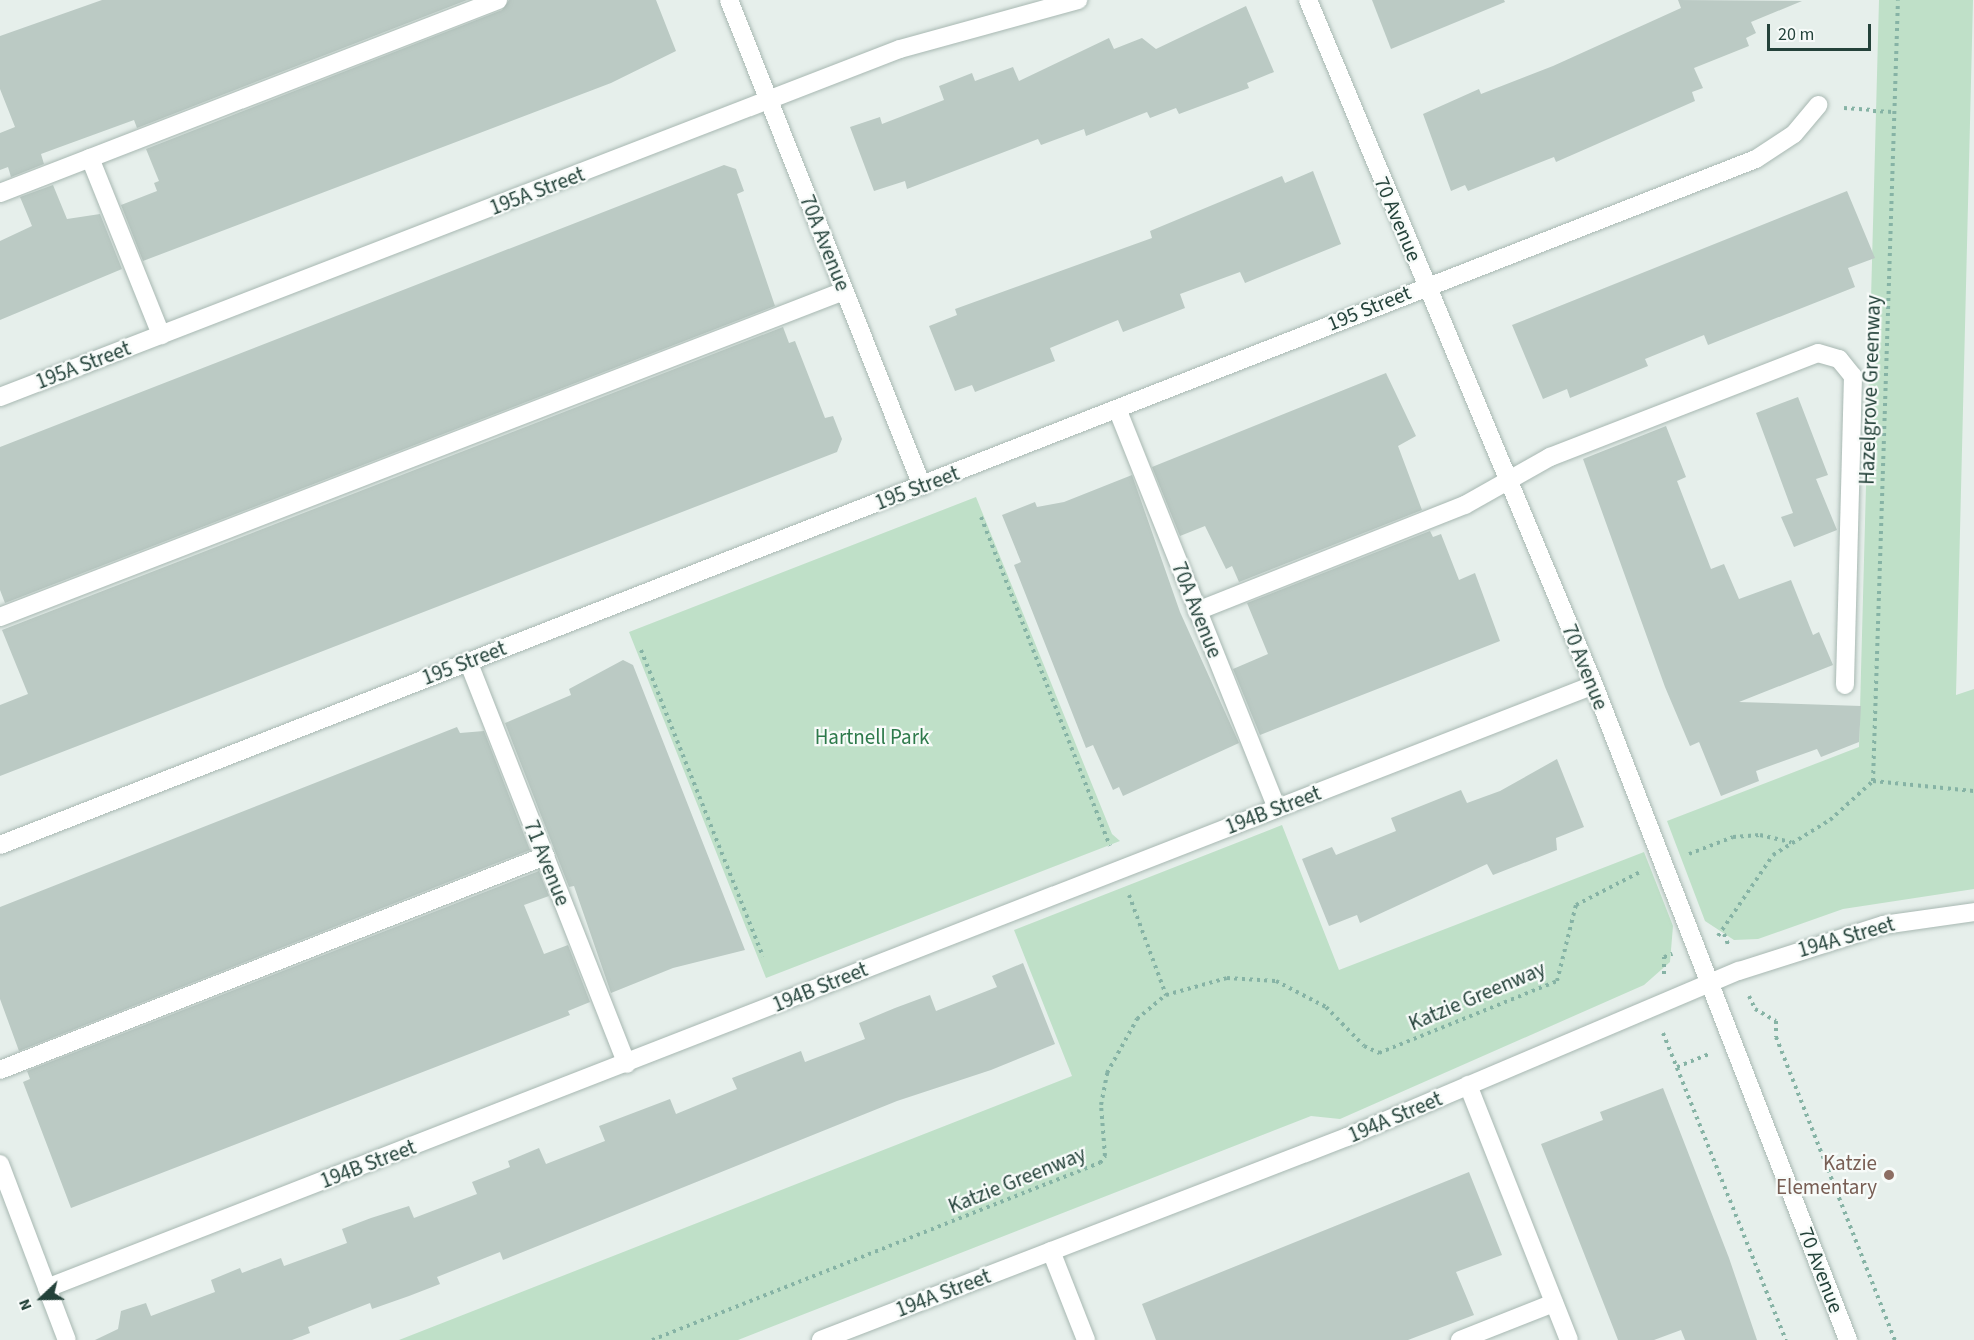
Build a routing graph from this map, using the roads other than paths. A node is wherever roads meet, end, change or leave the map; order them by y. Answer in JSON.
{"nodes":[{"id":1,"x":498,"y":0,"type":"edge"},
{"id":2,"x":729,"y":0,"type":"edge"},
{"id":3,"x":1078,"y":0,"type":"edge"},
{"id":4,"x":1308,"y":0,"type":"edge"},
{"id":5,"x":769,"y":102,"type":"junction"},
{"id":6,"x":1818,"y":105,"type":"dead end"},
{"id":7,"x":90,"y":158,"type":"junction"},
{"id":8,"x":0,"y":193,"type":"edge"},
{"id":9,"x":1426,"y":285,"type":"junction"},
{"id":10,"x":844,"y":291,"type":"junction"},
{"id":11,"x":160,"y":336,"type":"junction"},
{"id":12,"x":0,"y":397,"type":"edge"},
{"id":13,"x":1118,"y":411,"type":"junction"},
{"id":14,"x":1507,"y":481,"type":"junction"},
{"id":15,"x":922,"y":486,"type":"junction"},
{"id":16,"x":1197,"y":611,"type":"junction"},
{"id":17,"x":0,"y":617,"type":"edge"},
{"id":18,"x":468,"y":661,"type":"junction"},
{"id":19,"x":1594,"y":685,"type":"junction"},
{"id":20,"x":1845,"y":685,"type":"dead end"},
{"id":21,"x":1277,"y":808,"type":"junction"},
{"id":22,"x":0,"y":845,"type":"edge"},
{"id":23,"x":545,"y":856,"type":"junction"},
{"id":24,"x":1974,"y":912,"type":"edge"},
{"id":25,"x":1709,"y":983,"type":"junction"},
{"id":26,"x":627,"y":1064,"type":"junction"},
{"id":27,"x":0,"y":1070,"type":"edge"},
{"id":28,"x":1468,"y":1086,"type":"junction"},
{"id":29,"x":0,"y":1164,"type":"edge"},
{"id":30,"x":1051,"y":1251,"type":"junction"},
{"id":31,"x":47,"y":1288,"type":"junction"},
{"id":32,"x":1554,"y":1304,"type":"junction"},
{"id":33,"x":66,"y":1340,"type":"edge"},
{"id":34,"x":820,"y":1340,"type":"edge"},
{"id":35,"x":1086,"y":1340,"type":"edge"},
{"id":36,"x":1460,"y":1340,"type":"edge"},
{"id":37,"x":1569,"y":1340,"type":"edge"},
{"id":38,"x":1848,"y":1340,"type":"edge"}],
"edges":[{"from":1,"to":7,"type":"street"},
{"from":2,"to":5,"type":"street","name":"70A Avenue"},
{"from":3,"to":5,"type":"street","name":"195A Street"},
{"from":4,"to":9,"type":"street","name":"70 Avenue"},
{"from":5,"to":10,"type":"street","name":"70A Avenue"},
{"from":5,"to":11,"type":"street","name":"195A Street"},
{"from":6,"to":9,"type":"street","name":"195 Street"},
{"from":7,"to":8,"type":"street"},
{"from":7,"to":11,"type":"street"},
{"from":9,"to":13,"type":"street","name":"195 Street"},
{"from":9,"to":14,"type":"street","name":"70 Avenue"},
{"from":10,"to":15,"type":"street","name":"70A Avenue"},
{"from":10,"to":17,"type":"street"},
{"from":11,"to":12,"type":"street","name":"195A Street"},
{"from":13,"to":15,"type":"street","name":"195 Street"},
{"from":13,"to":16,"type":"street","name":"70A Avenue"},
{"from":14,"to":16,"type":"street"},
{"from":14,"to":19,"type":"street","name":"70 Avenue"},
{"from":14,"to":20,"type":"street"},
{"from":15,"to":18,"type":"street","name":"195 Street"},
{"from":16,"to":21,"type":"street","name":"70A Avenue"},
{"from":18,"to":22,"type":"street","name":"195 Street"},
{"from":18,"to":23,"type":"street","name":"71 Avenue"},
{"from":19,"to":21,"type":"street","name":"194B Street"},
{"from":19,"to":25,"type":"street","name":"70 Avenue"},
{"from":21,"to":26,"type":"street","name":"194B Street"},
{"from":23,"to":26,"type":"street","name":"71 Avenue"},
{"from":23,"to":27,"type":"street"},
{"from":24,"to":25,"type":"street","name":"194A Street"},
{"from":25,"to":28,"type":"street","name":"194A Street"},
{"from":25,"to":38,"type":"street","name":"70 Avenue"},
{"from":26,"to":31,"type":"street","name":"194B Street"},
{"from":28,"to":30,"type":"street","name":"194A Street"},
{"from":28,"to":32,"type":"street"},
{"from":29,"to":31,"type":"street"},
{"from":30,"to":34,"type":"street","name":"194A Street"},
{"from":30,"to":35,"type":"street"},
{"from":31,"to":33,"type":"street"},
{"from":32,"to":36,"type":"street"},
{"from":32,"to":37,"type":"street"}]}
